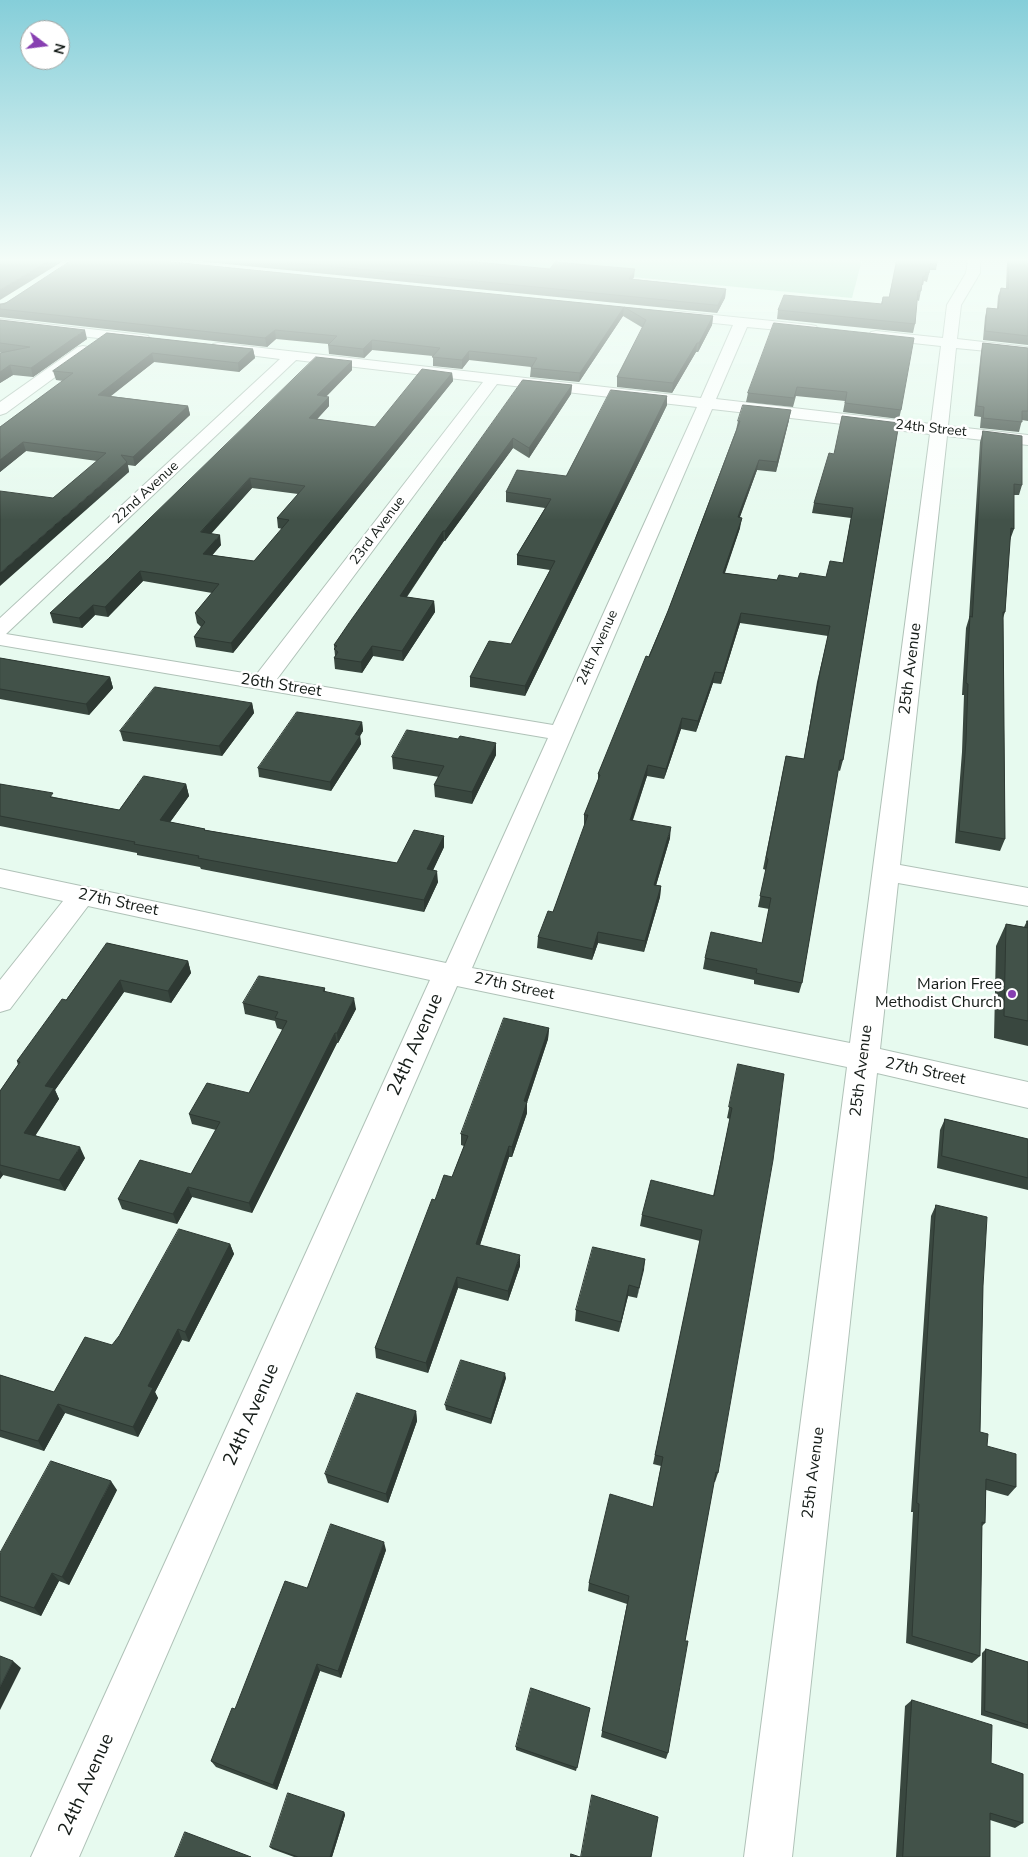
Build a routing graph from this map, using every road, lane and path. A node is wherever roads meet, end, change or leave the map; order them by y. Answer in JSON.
{"nodes":[{"id":1,"x":88,"y":347,"type":"edge"},
{"id":2,"x":211,"y":347,"type":"edge"},
{"id":3,"x":731,"y":347,"type":"edge"},
{"id":4,"x":949,"y":347,"type":"edge"},
{"id":5,"x":985,"y":347,"type":"edge"},
{"id":6,"x":1028,"y":351,"type":"edge"},
{"id":7,"x":292,"y":356,"type":"junction"},
{"id":8,"x":493,"y":379,"type":"junction"},
{"id":9,"x":706,"y":403,"type":"junction"},
{"id":10,"x":0,"y":410,"type":"edge"},
{"id":11,"x":939,"y":430,"type":"junction"},
{"id":12,"x":1028,"y":440,"type":"edge"},
{"id":13,"x":0,"y":629,"type":"edge"},
{"id":14,"x":0,"y":639,"type":"edge"},
{"id":15,"x":262,"y":683,"type":"junction"},
{"id":16,"x":561,"y":732,"type":"junction"},
{"id":17,"x":887,"y":872,"type":"junction"},
{"id":18,"x":0,"y":878,"type":"edge"},
{"id":19,"x":82,"y":895,"type":"junction"},
{"id":20,"x":1028,"y":897,"type":"edge"},
{"id":21,"x":451,"y":974,"type":"junction"},
{"id":22,"x":0,"y":1001,"type":"edge"},
{"id":23,"x":864,"y":1058,"type":"junction"},
{"id":24,"x":1028,"y":1095,"type":"edge"},
{"id":25,"x":55,"y":1857,"type":"edge"},
{"id":26,"x":768,"y":1857,"type":"edge"}],
"edges":[{"from":1,"to":10,"type":"street"},
{"from":2,"to":7,"type":"street","name":"24th Street"},
{"from":3,"to":9,"type":"street","name":"24th Avenue"},
{"from":4,"to":11,"type":"street","name":"25th Avenue"},
{"from":5,"to":6,"type":"street"},
{"from":7,"to":8,"type":"street","name":"24th Street"},
{"from":7,"to":13,"type":"street","name":"22nd Avenue"},
{"from":8,"to":9,"type":"street","name":"24th Street"},
{"from":8,"to":15,"type":"street","name":"23rd Avenue"},
{"from":9,"to":11,"type":"street","name":"24th Street"},
{"from":9,"to":16,"type":"street","name":"24th Avenue"},
{"from":11,"to":12,"type":"street","name":"24th Street"},
{"from":11,"to":17,"type":"street","name":"25th Avenue"},
{"from":14,"to":15,"type":"street","name":"26th Street"},
{"from":15,"to":16,"type":"street","name":"26th Street"},
{"from":16,"to":21,"type":"street","name":"24th Avenue"},
{"from":17,"to":20,"type":"street"},
{"from":17,"to":23,"type":"street","name":"25th Avenue"},
{"from":18,"to":19,"type":"street","name":"27th Street"},
{"from":19,"to":21,"type":"street","name":"27th Street"},
{"from":19,"to":22,"type":"street"},
{"from":21,"to":23,"type":"street","name":"27th Street"},
{"from":21,"to":25,"type":"street","name":"24th Avenue"},
{"from":23,"to":24,"type":"street","name":"27th Street"},
{"from":23,"to":26,"type":"street","name":"25th Avenue"}]}
